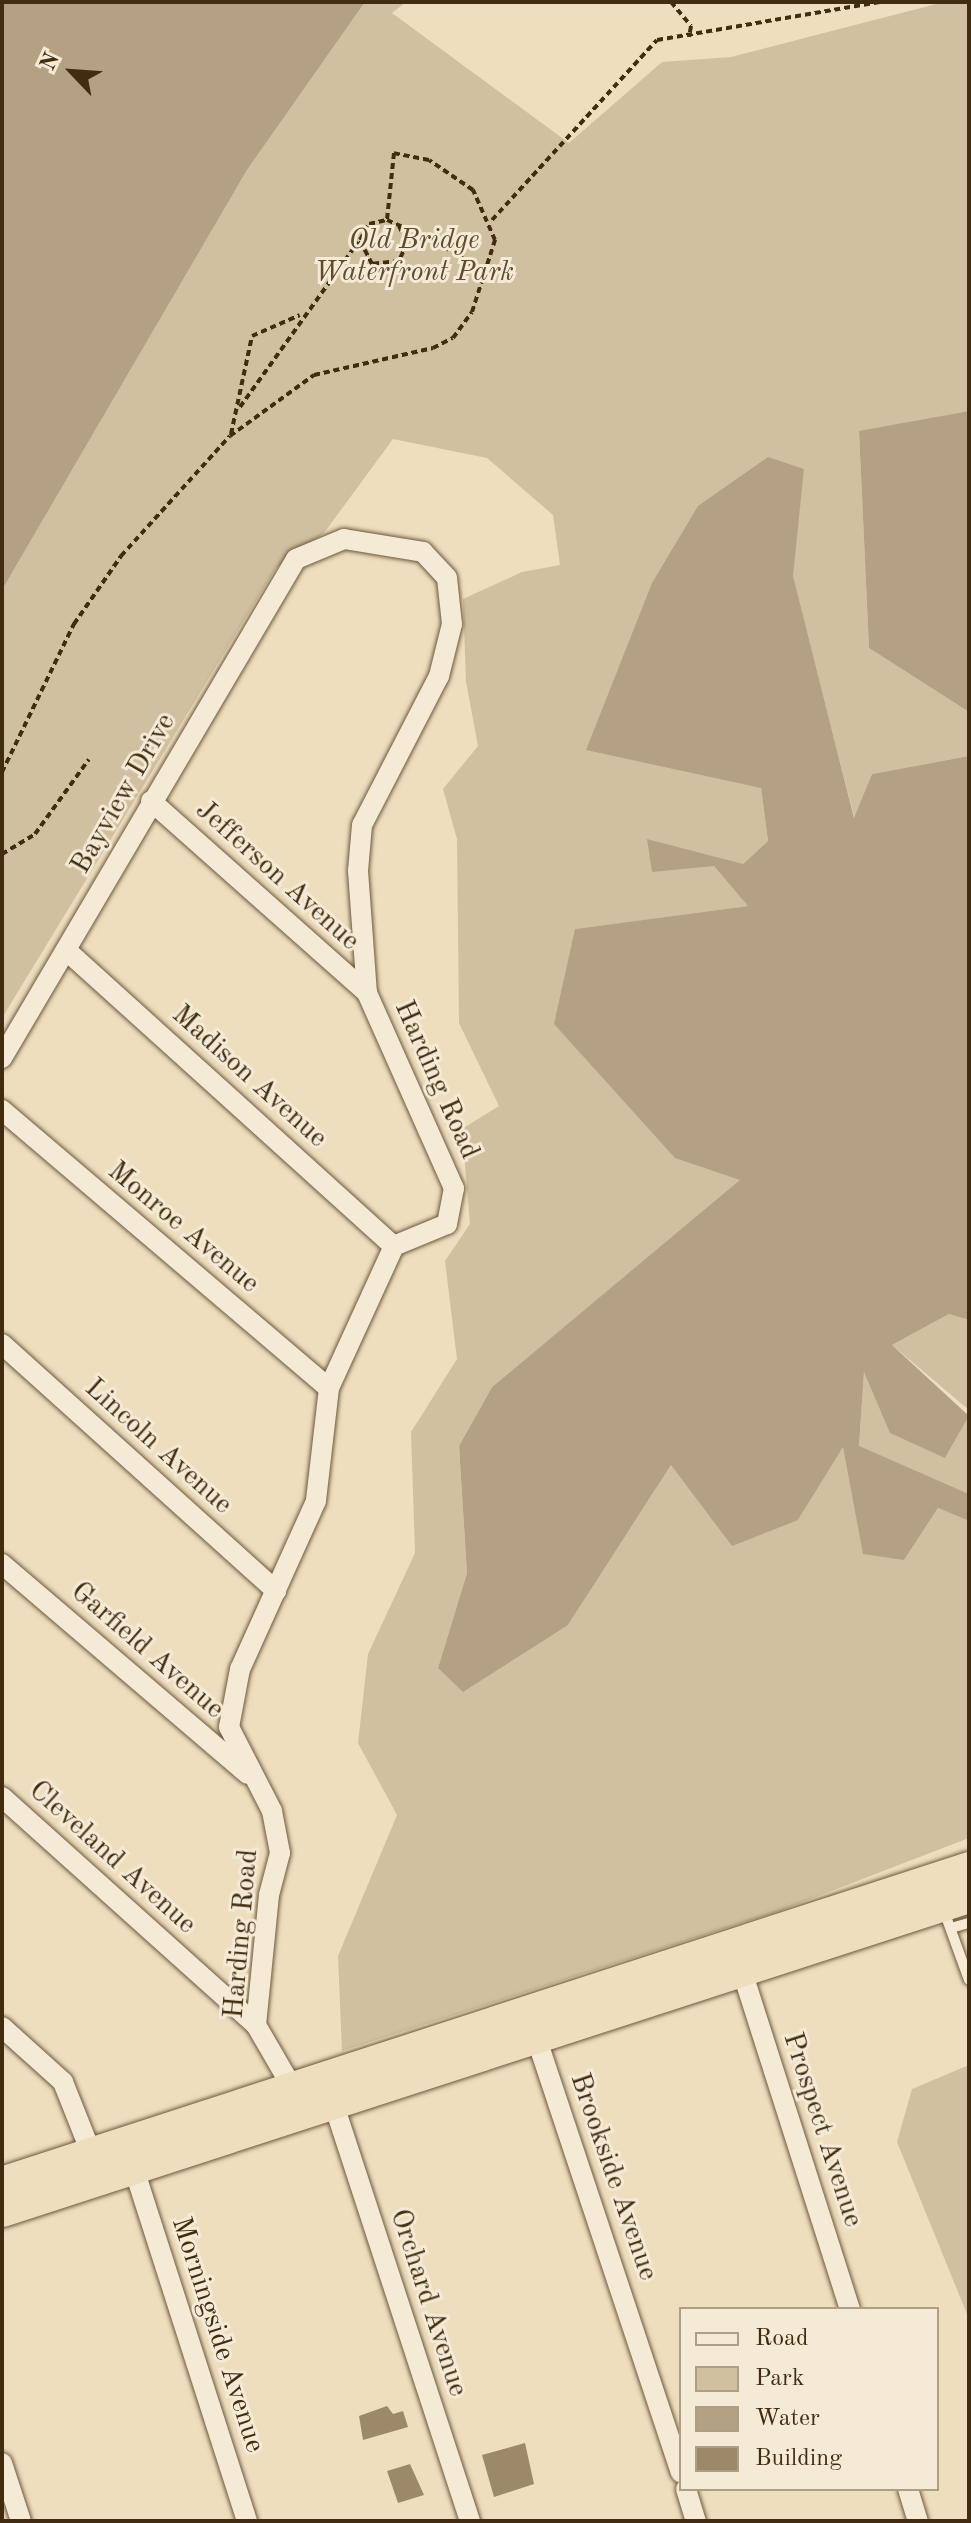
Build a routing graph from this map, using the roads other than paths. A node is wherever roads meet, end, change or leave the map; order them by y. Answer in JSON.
{"nodes":[{"id":1,"x":296,"y":559,"type":"joint"},
{"id":2,"x":151,"y":801,"type":"junction"},
{"id":3,"x":66,"y":950,"type":"junction"},
{"id":4,"x":367,"y":993,"type":"junction"},
{"id":5,"x":2,"y":1058,"type":"edge"},
{"id":6,"x":2,"y":1110,"type":"edge"},
{"id":7,"x":394,"y":1246,"type":"junction"},
{"id":8,"x":2,"y":1344,"type":"edge"},
{"id":9,"x":329,"y":1388,"type":"junction"},
{"id":10,"x":2,"y":1564,"type":"edge"},
{"id":11,"x":276,"y":1591,"type":"junction"},
{"id":12,"x":256,"y":1781,"type":"junction"},
{"id":13,"x":2,"y":1797,"type":"edge"},
{"id":14,"x":969,"y":1869,"type":"edge"},
{"id":15,"x":958,"y":1913,"type":"edge"},
{"id":16,"x":741,"y":1968,"type":"junction"},
{"id":17,"x":969,"y":1980,"type":"edge"},
{"id":18,"x":256,"y":2025,"type":"junction"},
{"id":19,"x":2,"y":2027,"type":"edge"},
{"id":20,"x":536,"y":2037,"type":"junction"},
{"id":21,"x":292,"y":2087,"type":"junction"},
{"id":22,"x":333,"y":2102,"type":"junction"},
{"id":23,"x":92,"y":2155,"type":"junction"},
{"id":24,"x":133,"y":2166,"type":"junction"},
{"id":25,"x":2,"y":2184,"type":"edge"},
{"id":26,"x":2,"y":2210,"type":"edge"},
{"id":27,"x":849,"y":2307,"type":"edge"},
{"id":28,"x":2,"y":2463,"type":"edge"},
{"id":29,"x":679,"y":2466,"type":"edge"},
{"id":30,"x":687,"y":2491,"type":"edge"},
{"id":31,"x":909,"y":2491,"type":"edge"},
{"id":32,"x":21,"y":2521,"type":"edge"},
{"id":33,"x":247,"y":2521,"type":"edge"},
{"id":34,"x":470,"y":2521,"type":"edge"},
{"id":35,"x":696,"y":2521,"type":"edge"},
{"id":36,"x":918,"y":2521,"type":"edge"}],
"edges":[{"from":1,"to":2,"type":"street","name":"Bayview Drive"},
{"from":1,"to":4,"type":"street","name":"Harding Road"},
{"from":2,"to":3,"type":"street","name":"Bayview Drive"},
{"from":2,"to":4,"type":"street","name":"Jefferson Avenue"},
{"from":3,"to":5,"type":"street","name":"Bayview Drive"},
{"from":3,"to":7,"type":"street","name":"Madison Avenue"},
{"from":4,"to":7,"type":"street","name":"Harding Road"},
{"from":6,"to":9,"type":"street","name":"Monroe Avenue"},
{"from":7,"to":9,"type":"street","name":"Harding Road"},
{"from":8,"to":11,"type":"street","name":"Lincoln Avenue"},
{"from":9,"to":11,"type":"street","name":"Harding Road"},
{"from":10,"to":12,"type":"street","name":"Garfield Avenue"},
{"from":11,"to":12,"type":"street","name":"Harding Road"},
{"from":12,"to":18,"type":"street","name":"Harding Road"},
{"from":13,"to":18,"type":"street","name":"Cleveland Avenue"},
{"from":14,"to":21,"type":"highway"},
{"from":15,"to":16,"type":"highway"},
{"from":15,"to":17,"type":"lane"},
{"from":16,"to":20,"type":"highway"},
{"from":16,"to":27,"type":"street","name":"Prospect Avenue"},
{"from":18,"to":21,"type":"street","name":"Harding Road"},
{"from":19,"to":23,"type":"street"},
{"from":20,"to":22,"type":"highway"},
{"from":20,"to":29,"type":"street","name":"Brookside Avenue"},
{"from":21,"to":23,"type":"highway"},
{"from":22,"to":24,"type":"highway"},
{"from":22,"to":34,"type":"street","name":"Orchard Avenue"},
{"from":23,"to":25,"type":"highway"},
{"from":24,"to":26,"type":"highway"},
{"from":24,"to":33,"type":"street","name":"Morningside Avenue"},
{"from":28,"to":32,"type":"street"},
{"from":30,"to":35,"type":"street"},
{"from":31,"to":36,"type":"street"}]}
